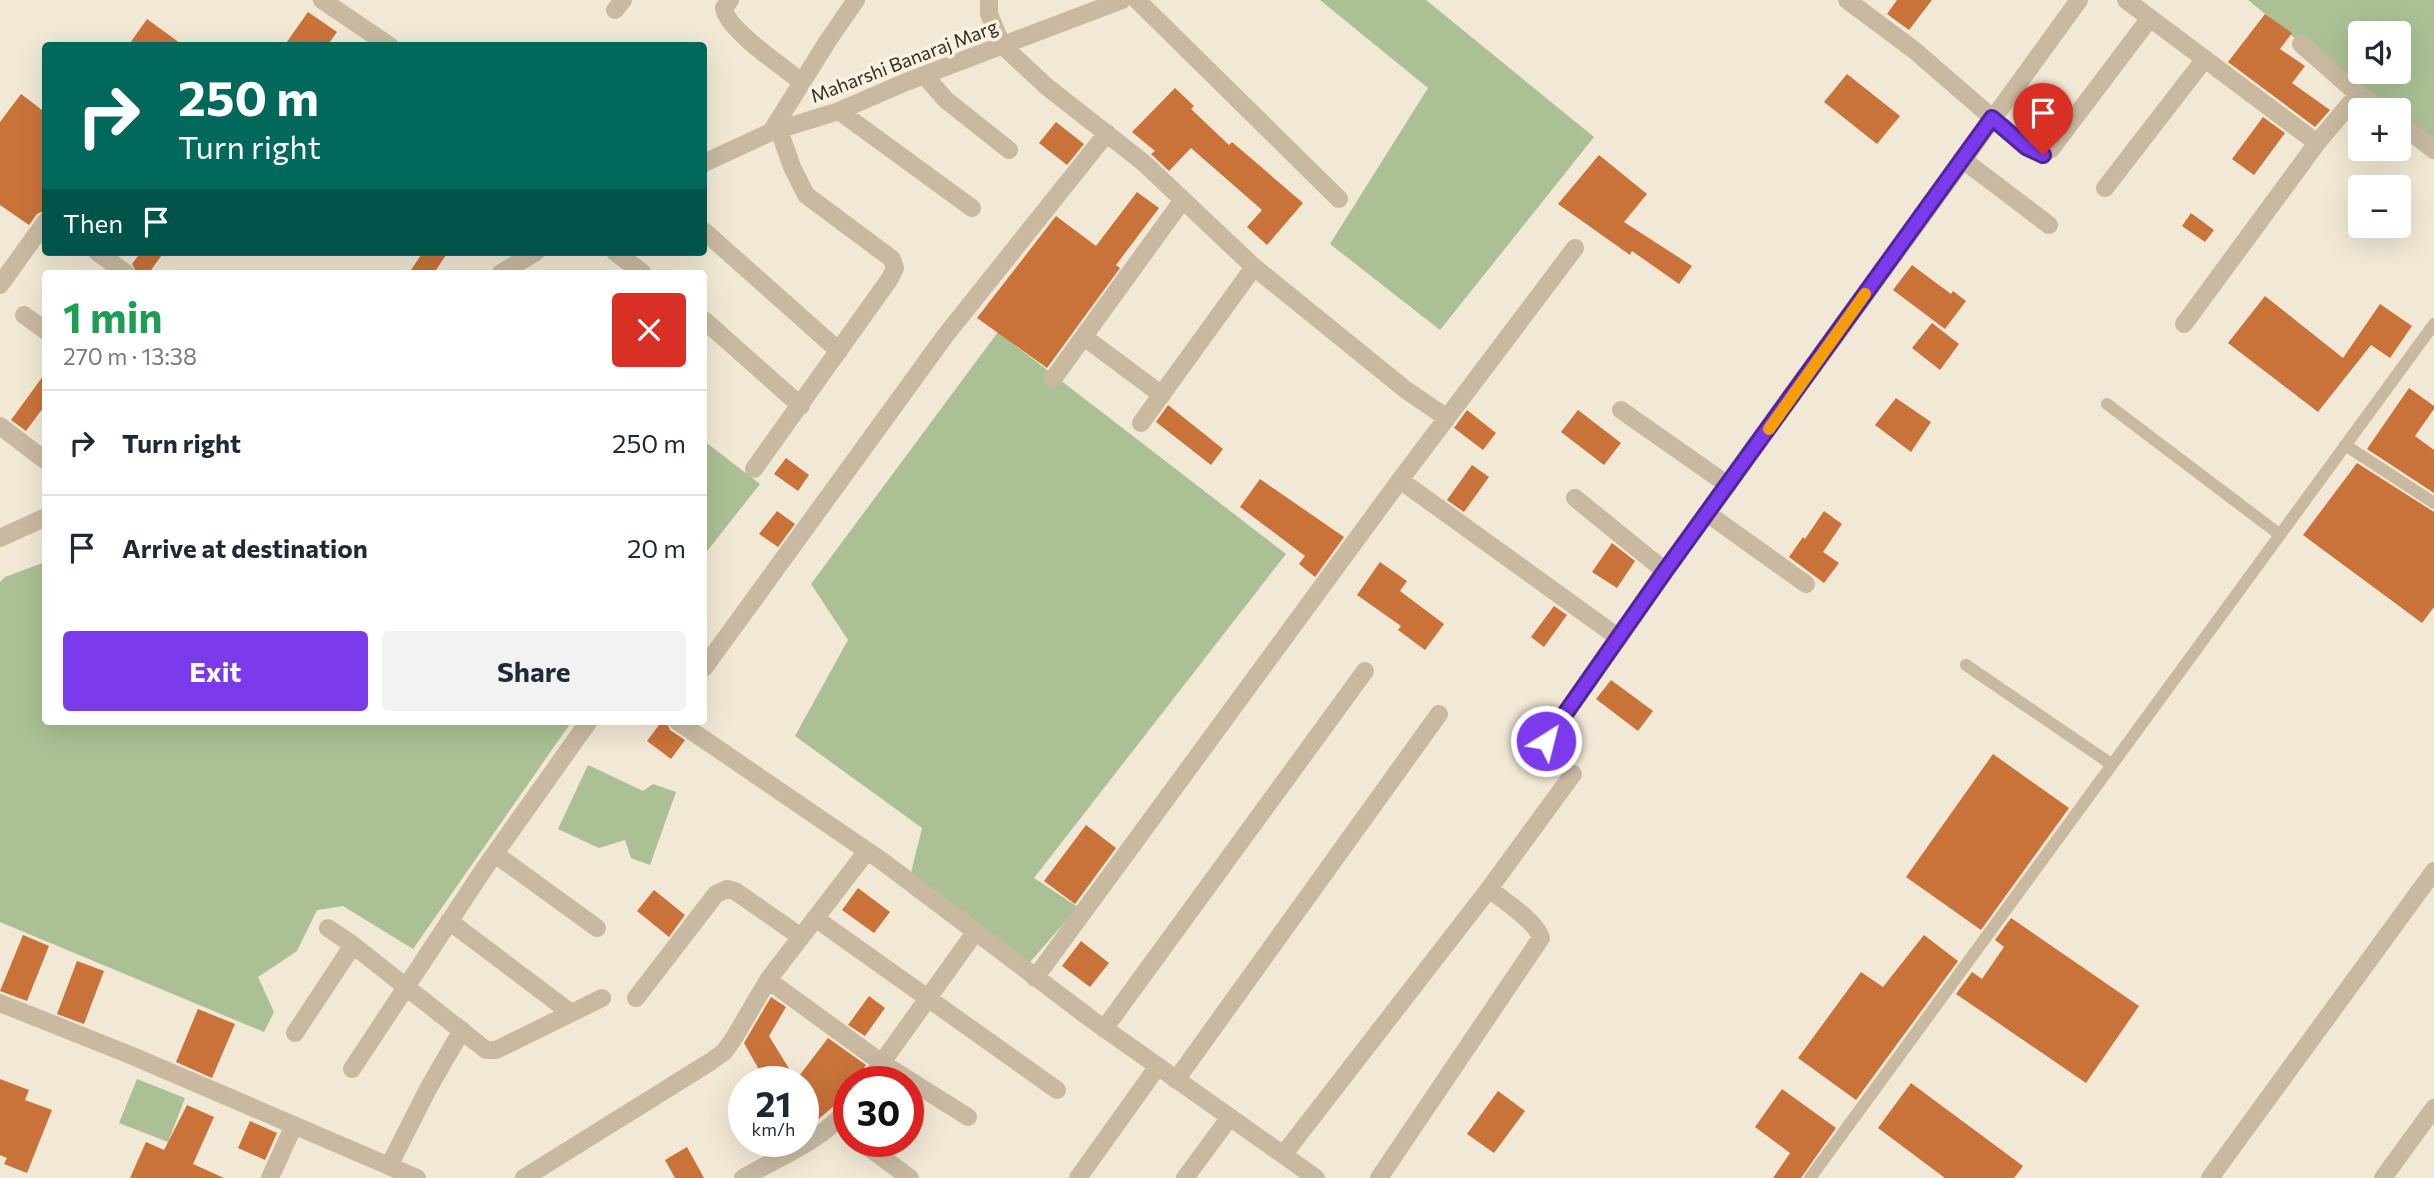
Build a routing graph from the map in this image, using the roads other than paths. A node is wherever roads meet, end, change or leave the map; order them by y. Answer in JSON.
{"nodes":[{"id":1,"x":322,"y":0,"type":"edge"},
{"id":2,"x":730,"y":0,"type":"edge"},
{"id":3,"x":856,"y":0,"type":"edge"},
{"id":4,"x":989,"y":0,"type":"edge"},
{"id":5,"x":1122,"y":0,"type":"edge"},
{"id":6,"x":1137,"y":0,"type":"edge"},
{"id":7,"x":1847,"y":0,"type":"edge"},
{"id":8,"x":2079,"y":0,"type":"edge"},
{"id":9,"x":2126,"y":0,"type":"edge"},
{"id":10,"x":2150,"y":18,"type":"junction"},
{"id":11,"x":384,"y":42,"type":"edge"},
{"id":12,"x":2301,"y":44,"type":"dead end"},
{"id":13,"x":1002,"y":45,"type":"junction"},
{"id":14,"x":2204,"y":60,"type":"junction"},
{"id":15,"x":924,"y":75,"type":"junction"},
{"id":16,"x":802,"y":82,"type":"junction"},
{"id":17,"x":2359,"y":95,"type":"junction"},
{"id":18,"x":2364,"y":98,"type":"edge"},
{"id":19,"x":839,"y":111,"type":"junction"},
{"id":20,"x":1992,"y":118,"type":"junction"},
{"id":21,"x":775,"y":131,"type":"junction"},
{"id":22,"x":2411,"y":132,"type":"edge"},
{"id":23,"x":1107,"y":133,"type":"junction"},
{"id":24,"x":2317,"y":143,"type":"junction"},
{"id":25,"x":1009,"y":150,"type":"dead end"},
{"id":26,"x":2434,"y":150,"type":"edge"},
{"id":27,"x":1962,"y":159,"type":"junction"},
{"id":28,"x":707,"y":162,"type":"edge"},
{"id":29,"x":2105,"y":188,"type":"dead end"},
{"id":30,"x":1339,"y":199,"type":"dead end"},
{"id":31,"x":1182,"y":201,"type":"junction"},
{"id":32,"x":972,"y":208,"type":"dead end"},
{"id":33,"x":2049,"y":225,"type":"dead end"},
{"id":34,"x":42,"y":227,"type":"edge"},
{"id":35,"x":707,"y":234,"type":"edge"},
{"id":36,"x":1574,"y":248,"type":"dead end"},
{"id":37,"x":103,"y":256,"type":"edge"},
{"id":38,"x":529,"y":256,"type":"edge"},
{"id":39,"x":620,"y":256,"type":"edge"},
{"id":40,"x":1254,"y":267,"type":"junction"},
{"id":41,"x":122,"y":270,"type":"edge"},
{"id":42,"x":506,"y":270,"type":"edge"},
{"id":43,"x":639,"y":270,"type":"edge"},
{"id":44,"x":0,"y":285,"type":"edge"},
{"id":45,"x":24,"y":315,"type":"dead end"},
{"id":46,"x":707,"y":323,"type":"edge"},
{"id":47,"x":2184,"y":324,"type":"dead end"},
{"id":48,"x":2434,"y":324,"type":"edge"},
{"id":49,"x":42,"y":328,"type":"edge"},
{"id":50,"x":1084,"y":337,"type":"junction"},
{"id":51,"x":839,"y":351,"type":"junction"},
{"id":52,"x":1053,"y":379,"type":"dead end"},
{"id":53,"x":1162,"y":395,"type":"junction"},
{"id":54,"x":2107,"y":404,"type":"dead end"},
{"id":55,"x":801,"y":406,"type":"junction"},
{"id":56,"x":1621,"y":410,"type":"dead end"},
{"id":57,"x":1447,"y":418,"type":"junction"},
{"id":58,"x":1141,"y":423,"type":"dead end"},
{"id":59,"x":0,"y":426,"type":"edge"},
{"id":60,"x":2345,"y":445,"type":"junction"},
{"id":61,"x":42,"y":458,"type":"edge"},
{"id":62,"x":754,"y":469,"type":"dead end"},
{"id":63,"x":1400,"y":480,"type":"junction"},
{"id":64,"x":1728,"y":485,"type":"junction"},
{"id":65,"x":1575,"y":498,"type":"dead end"},
{"id":66,"x":2434,"y":503,"type":"edge"},
{"id":67,"x":1707,"y":514,"type":"junction"},
{"id":68,"x":42,"y":519,"type":"edge"},
{"id":69,"x":2279,"y":534,"type":"junction"},
{"id":70,"x":0,"y":538,"type":"edge"},
{"id":71,"x":1665,"y":571,"type":"junction"},
{"id":72,"x":1806,"y":584,"type":"dead end"},
{"id":73,"x":1619,"y":638,"type":"junction"},
{"id":74,"x":707,"y":664,"type":"edge"},
{"id":75,"x":1966,"y":665,"type":"dead end"},
{"id":76,"x":1365,"y":671,"type":"dead end"},
{"id":77,"x":1439,"y":714,"type":"dead end"},
{"id":78,"x":586,"y":725,"type":"edge"},
{"id":79,"x":683,"y":725,"type":"edge"},
{"id":80,"x":1546,"y":741,"type":"dead end"},
{"id":81,"x":2111,"y":764,"type":"junction"},
{"id":82,"x":1573,"y":774,"type":"dead end"},
{"id":83,"x":867,"y":851,"type":"junction"},
{"id":84,"x":495,"y":854,"type":"junction"},
{"id":85,"x":2434,"y":871,"type":"edge"},
{"id":86,"x":1489,"y":890,"type":"junction"},
{"id":87,"x":815,"y":918,"type":"junction"},
{"id":88,"x":449,"y":921,"type":"junction"},
{"id":89,"x":328,"y":929,"type":"dead end"},
{"id":90,"x":597,"y":929,"type":"dead end"},
{"id":91,"x":976,"y":931,"type":"junction"},
{"id":92,"x":802,"y":937,"type":"junction"},
{"id":93,"x":353,"y":945,"type":"junction"},
{"id":94,"x":1035,"y":978,"type":"junction"},
{"id":95,"x":768,"y":980,"type":"junction"},
{"id":96,"x":406,"y":987,"type":"junction"},
{"id":97,"x":602,"y":998,"type":"dead end"},
{"id":98,"x":636,"y":998,"type":"dead end"},
{"id":99,"x":928,"y":998,"type":"junction"},
{"id":100,"x":0,"y":1003,"type":"edge"},
{"id":101,"x":570,"y":1013,"type":"junction"},
{"id":102,"x":1104,"y":1029,"type":"junction"},
{"id":103,"x":462,"y":1030,"type":"junction"},
{"id":104,"x":295,"y":1033,"type":"dead end"},
{"id":105,"x":882,"y":1063,"type":"junction"},
{"id":106,"x":880,"y":1066,"type":"edge"},
{"id":107,"x":1158,"y":1066,"type":"junction"},
{"id":108,"x":352,"y":1069,"type":"dead end"},
{"id":109,"x":1176,"y":1080,"type":"junction"},
{"id":110,"x":1057,"y":1090,"type":"dead end"},
{"id":111,"x":2434,"y":1108,"type":"edge"},
{"id":112,"x":968,"y":1117,"type":"dead end"},
{"id":113,"x":1230,"y":1117,"type":"junction"},
{"id":114,"x":294,"y":1125,"type":"junction"},
{"id":115,"x":833,"y":1133,"type":"edge"},
{"id":116,"x":1283,"y":1155,"type":"junction"},
{"id":117,"x":882,"y":1157,"type":"edge"},
{"id":118,"x":389,"y":1166,"type":"junction"},
{"id":119,"x":270,"y":1178,"type":"edge"},
{"id":120,"x":417,"y":1178,"type":"edge"},
{"id":121,"x":524,"y":1178,"type":"edge"},
{"id":122,"x":743,"y":1178,"type":"edge"},
{"id":123,"x":910,"y":1178,"type":"edge"},
{"id":124,"x":1078,"y":1178,"type":"edge"},
{"id":125,"x":1185,"y":1178,"type":"edge"},
{"id":126,"x":1316,"y":1178,"type":"edge"},
{"id":127,"x":1378,"y":1178,"type":"edge"},
{"id":128,"x":1810,"y":1178,"type":"edge"},
{"id":129,"x":2210,"y":1178,"type":"edge"},
{"id":130,"x":2383,"y":1178,"type":"edge"}],
"edges":[{"from":1,"to":11,"type":"street"},
{"from":2,"to":16,"type":"street"},
{"from":3,"to":16,"type":"street"},
{"from":4,"to":13,"type":"street"},
{"from":5,"to":13,"type":"street","name":"Maharshi Banaraj Marg"},
{"from":6,"to":30,"type":"street"},
{"from":7,"to":20,"type":"street"},
{"from":8,"to":20,"type":"street"},
{"from":9,"to":10,"type":"street"},
{"from":10,"to":14,"type":"street"},
{"from":10,"to":20,"type":"street"},
{"from":12,"to":17,"type":"street"},
{"from":13,"to":15,"type":"street","name":"Maharshi Banaraj Marg"},
{"from":13,"to":23,"type":"street"},
{"from":14,"to":24,"type":"street"},
{"from":14,"to":29,"type":"street"},
{"from":15,"to":19,"type":"street","name":"Maharshi Banaraj Marg"},
{"from":15,"to":25,"type":"street"},
{"from":16,"to":21,"type":"street"},
{"from":17,"to":18,"type":"street"},
{"from":17,"to":24,"type":"street"},
{"from":19,"to":21,"type":"street","name":"Maharshi Banaraj Marg"},
{"from":19,"to":32,"type":"street"},
{"from":20,"to":27,"type":"street"},
{"from":21,"to":28,"type":"street","name":"Maharshi Banaraj Marg"},
{"from":21,"to":51,"type":"street"},
{"from":22,"to":26,"type":"street"},
{"from":23,"to":31,"type":"street"},
{"from":23,"to":74,"type":"street"},
{"from":24,"to":47,"type":"street"},
{"from":27,"to":33,"type":"street"},
{"from":27,"to":64,"type":"street"},
{"from":31,"to":40,"type":"street"},
{"from":31,"to":50,"type":"street"},
{"from":34,"to":44,"type":"street"},
{"from":35,"to":51,"type":"street"},
{"from":36,"to":57,"type":"street"},
{"from":37,"to":41,"type":"street"},
{"from":38,"to":42,"type":"street"},
{"from":39,"to":43,"type":"street"},
{"from":40,"to":53,"type":"street"},
{"from":40,"to":57,"type":"street"},
{"from":45,"to":49,"type":"street"},
{"from":46,"to":55,"type":"street"},
{"from":48,"to":60,"type":"lane"},
{"from":50,"to":52,"type":"street"},
{"from":50,"to":53,"type":"street"},
{"from":51,"to":55,"type":"street"},
{"from":53,"to":58,"type":"street"},
{"from":54,"to":69,"type":"lane"},
{"from":55,"to":62,"type":"street"},
{"from":56,"to":64,"type":"street"},
{"from":57,"to":63,"type":"street"},
{"from":59,"to":61,"type":"street"},
{"from":60,"to":66,"type":"lane"},
{"from":60,"to":69,"type":"lane"},
{"from":63,"to":73,"type":"street"},
{"from":63,"to":94,"type":"street"},
{"from":64,"to":67,"type":"street"},
{"from":65,"to":71,"type":"street"},
{"from":67,"to":71,"type":"street"},
{"from":67,"to":72,"type":"street"},
{"from":68,"to":70,"type":"street"},
{"from":69,"to":81,"type":"lane"},
{"from":71,"to":73,"type":"street"},
{"from":73,"to":80,"type":"street"},
{"from":75,"to":81,"type":"lane"},
{"from":76,"to":102,"type":"street"},
{"from":77,"to":109,"type":"street"},
{"from":78,"to":84,"type":"street"},
{"from":79,"to":83,"type":"street"},
{"from":81,"to":128,"type":"lane"},
{"from":82,"to":86,"type":"street"},
{"from":83,"to":87,"type":"street"},
{"from":83,"to":91,"type":"street"},
{"from":84,"to":88,"type":"street"},
{"from":84,"to":90,"type":"street"},
{"from":85,"to":129,"type":"street"},
{"from":86,"to":116,"type":"street"},
{"from":86,"to":127,"type":"street"},
{"from":87,"to":92,"type":"street"},
{"from":87,"to":99,"type":"street"},
{"from":88,"to":96,"type":"street"},
{"from":88,"to":101,"type":"street"},
{"from":89,"to":93,"type":"street"},
{"from":91,"to":94,"type":"street"},
{"from":91,"to":99,"type":"street"},
{"from":92,"to":95,"type":"street"},
{"from":92,"to":98,"type":"street"},
{"from":93,"to":96,"type":"street"},
{"from":93,"to":104,"type":"street"},
{"from":94,"to":102,"type":"street"},
{"from":95,"to":105,"type":"street"},
{"from":95,"to":121,"type":"street"},
{"from":96,"to":103,"type":"street"},
{"from":96,"to":108,"type":"street"},
{"from":97,"to":101,"type":"street"},
{"from":99,"to":105,"type":"street"},
{"from":99,"to":110,"type":"street"},
{"from":100,"to":114,"type":"street"},
{"from":101,"to":103,"type":"street"},
{"from":102,"to":107,"type":"street"},
{"from":103,"to":118,"type":"street"},
{"from":105,"to":106,"type":"street"},
{"from":105,"to":112,"type":"street"},
{"from":107,"to":109,"type":"street"},
{"from":107,"to":124,"type":"street"},
{"from":109,"to":113,"type":"street"},
{"from":111,"to":130,"type":"street"},
{"from":113,"to":116,"type":"street"},
{"from":113,"to":125,"type":"street"},
{"from":114,"to":118,"type":"street"},
{"from":114,"to":119,"type":"street"},
{"from":115,"to":122,"type":"street"},
{"from":116,"to":126,"type":"street"},
{"from":117,"to":123,"type":"street"},
{"from":118,"to":120,"type":"street"}]}
